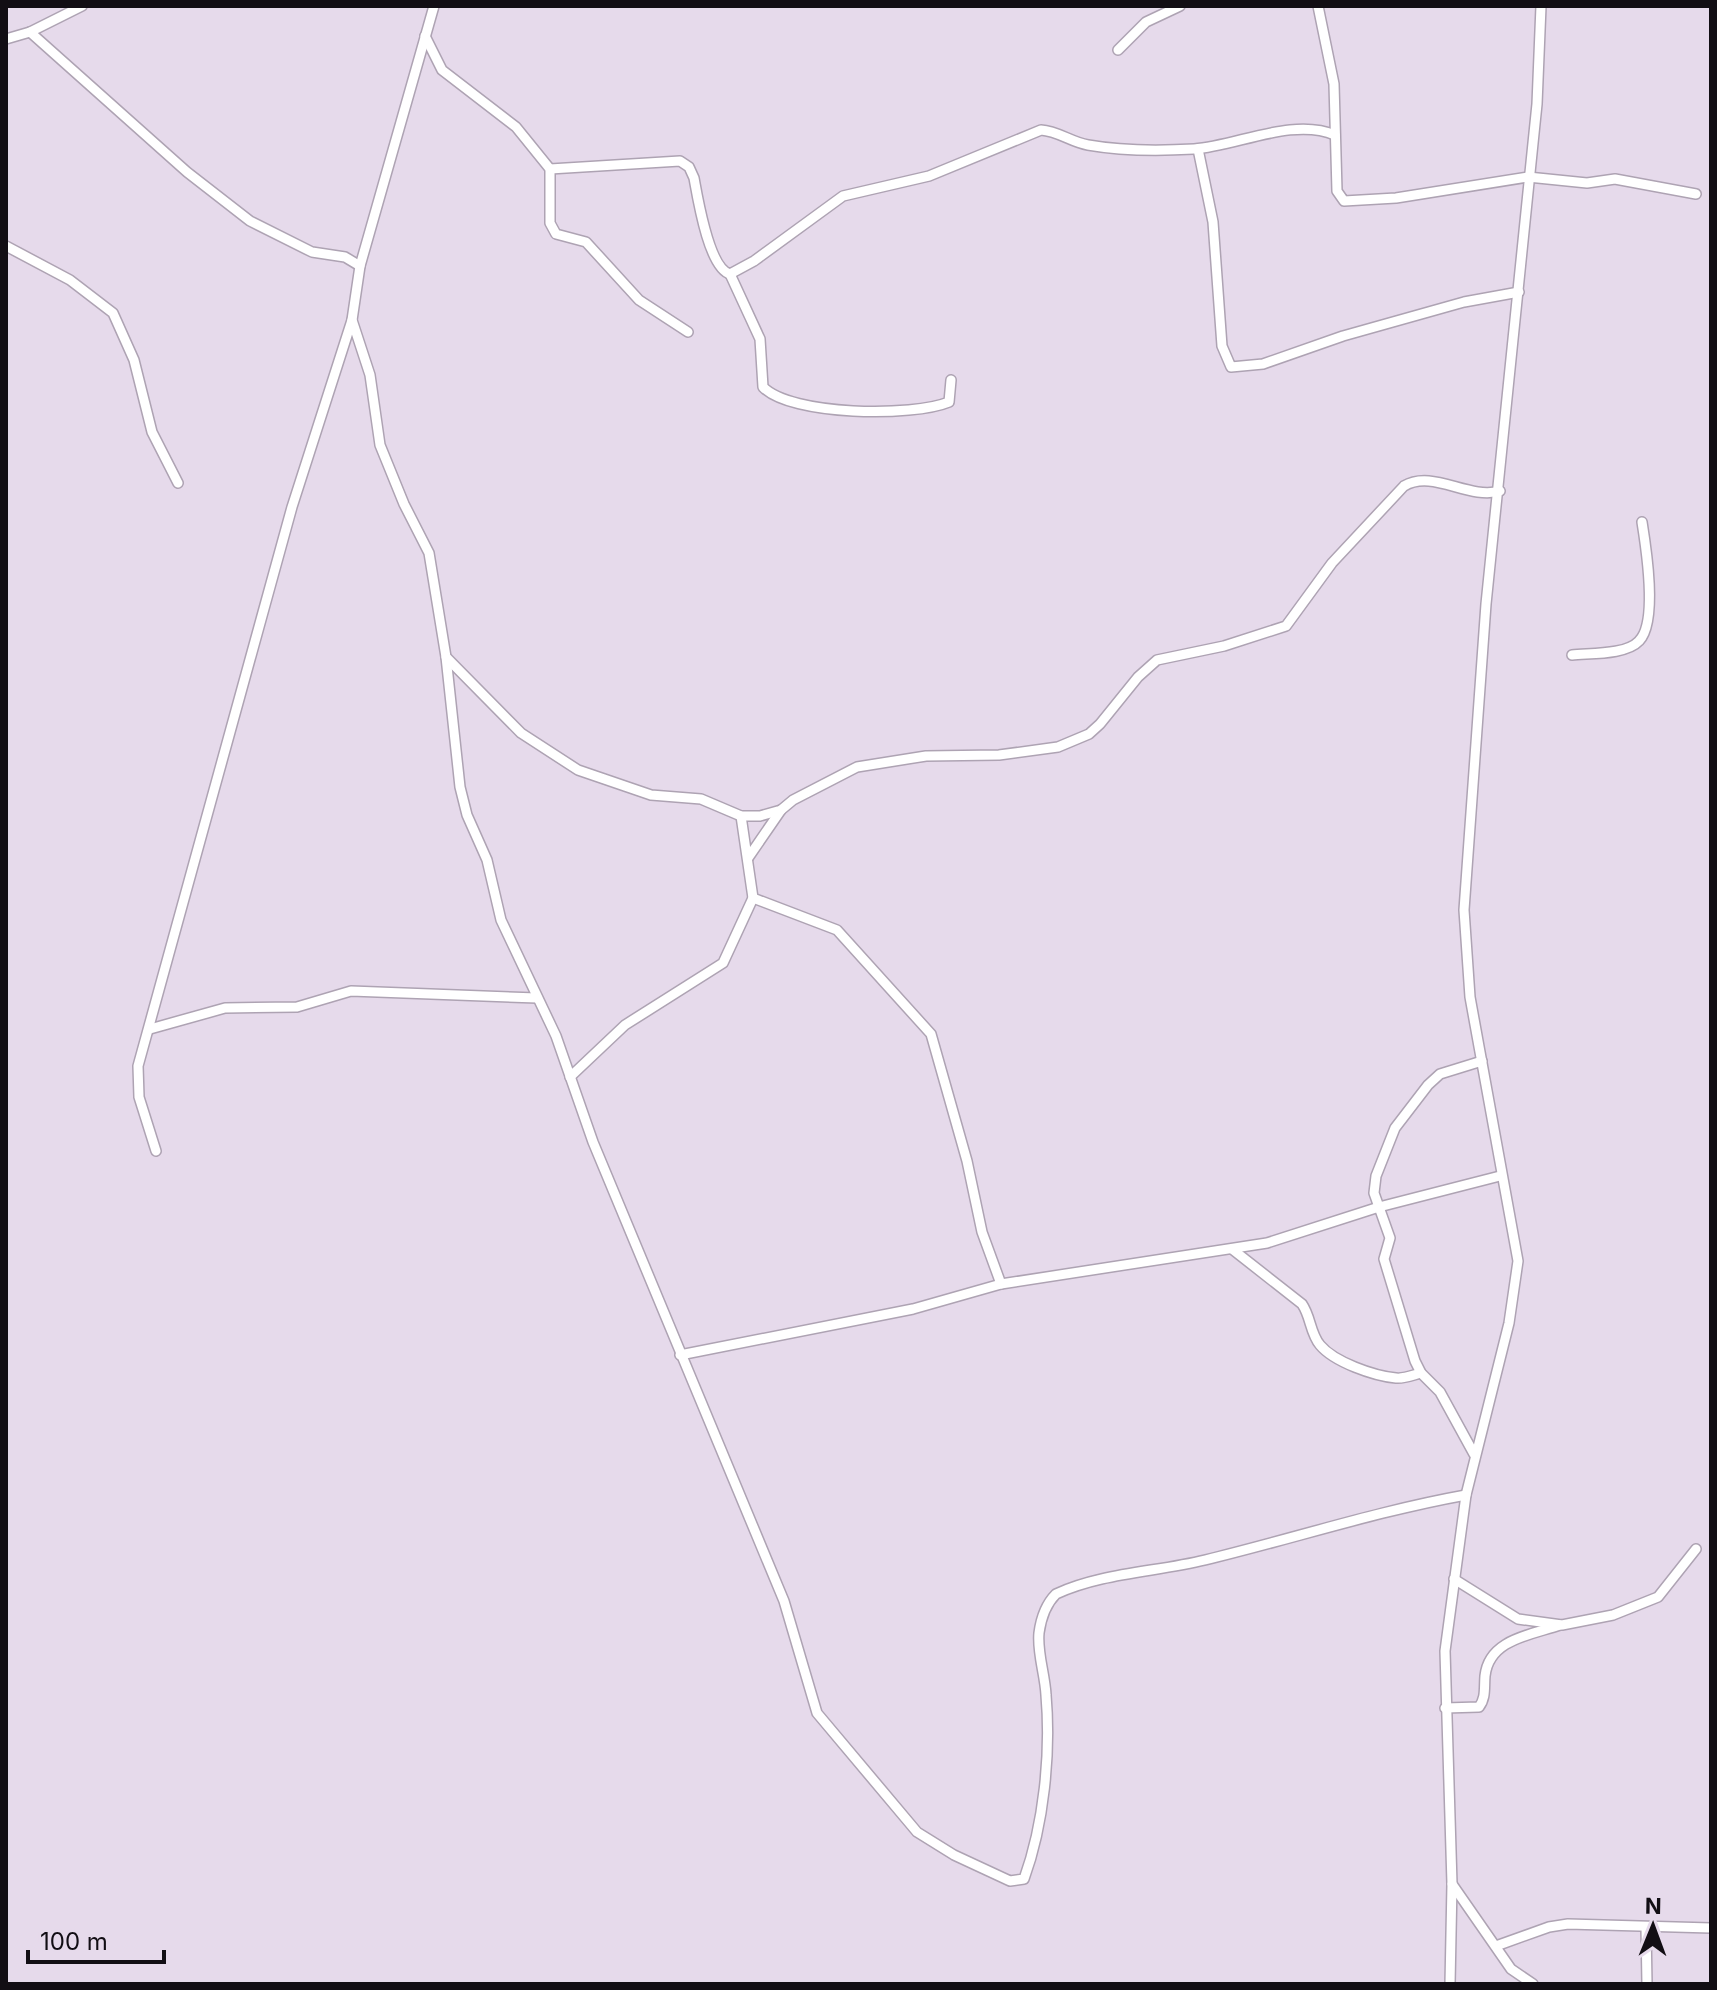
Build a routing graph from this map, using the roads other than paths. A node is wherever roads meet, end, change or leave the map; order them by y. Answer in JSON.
{"nodes":[{"id":1,"x":82,"y":6,"type":"edge"},
{"id":2,"x":434,"y":6,"type":"edge"},
{"id":3,"x":1180,"y":6,"type":"edge"},
{"id":4,"x":1318,"y":6,"type":"edge"},
{"id":5,"x":1541,"y":6,"type":"edge"},
{"id":6,"x":30,"y":32,"type":"junction"},
{"id":7,"x":425,"y":36,"type":"junction"},
{"id":8,"x":6,"y":39,"type":"edge"},
{"id":9,"x":1118,"y":50,"type":"dead end"},
{"id":10,"x":1335,"y":135,"type":"junction"},
{"id":11,"x":1198,"y":149,"type":"junction"},
{"id":12,"x":550,"y":169,"type":"junction"},
{"id":13,"x":1528,"y":177,"type":"junction"},
{"id":14,"x":1696,"y":194,"type":"dead end"},
{"id":15,"x":6,"y":246,"type":"edge"},
{"id":16,"x":360,"y":266,"type":"junction"},
{"id":17,"x":730,"y":274,"type":"junction"},
{"id":18,"x":1519,"y":292,"type":"junction"},
{"id":19,"x":352,"y":320,"type":"junction"},
{"id":20,"x":688,"y":332,"type":"dead end"},
{"id":21,"x":951,"y":380,"type":"dead end"},
{"id":22,"x":178,"y":483,"type":"dead end"},
{"id":23,"x":1500,"y":491,"type":"junction"},
{"id":24,"x":1642,"y":522,"type":"dead end"},
{"id":25,"x":1572,"y":655,"type":"dead end"},
{"id":26,"x":446,"y":657,"type":"junction"},
{"id":27,"x":781,"y":810,"type":"junction"},
{"id":28,"x":741,"y":816,"type":"junction"},
{"id":29,"x":748,"y":858,"type":"junction"},
{"id":30,"x":753,"y":898,"type":"junction"},
{"id":31,"x":537,"y":998,"type":"junction"},
{"id":32,"x":150,"y":1029,"type":"junction"},
{"id":33,"x":1482,"y":1061,"type":"junction"},
{"id":34,"x":570,"y":1077,"type":"junction"},
{"id":35,"x":156,"y":1151,"type":"dead end"},
{"id":36,"x":1500,"y":1176,"type":"junction"},
{"id":37,"x":1379,"y":1207,"type":"junction"},
{"id":38,"x":1232,"y":1249,"type":"junction"},
{"id":39,"x":1001,"y":1284,"type":"junction"},
{"id":40,"x":680,"y":1355,"type":"junction"},
{"id":41,"x":1421,"y":1373,"type":"junction"},
{"id":42,"x":1474,"y":1454,"type":"junction"},
{"id":43,"x":1466,"y":1495,"type":"junction"},
{"id":44,"x":1696,"y":1549,"type":"dead end"},
{"id":45,"x":1454,"y":1579,"type":"junction"},
{"id":46,"x":1562,"y":1625,"type":"junction"},
{"id":47,"x":1445,"y":1708,"type":"junction"},
{"id":48,"x":1452,"y":1884,"type":"junction"},
{"id":49,"x":1646,"y":1927,"type":"junction"},
{"id":50,"x":1711,"y":1928,"type":"edge"},
{"id":51,"x":1496,"y":1946,"type":"junction"},
{"id":52,"x":1450,"y":1984,"type":"edge"},
{"id":53,"x":1533,"y":1984,"type":"edge"},
{"id":54,"x":1647,"y":1984,"type":"edge"}],
"edges":[{"from":1,"to":6,"type":"street"},
{"from":2,"to":7,"type":"street"},
{"from":3,"to":9,"type":"street"},
{"from":4,"to":10,"type":"street"},
{"from":5,"to":13,"type":"street"},
{"from":6,"to":8,"type":"street"},
{"from":6,"to":16,"type":"street"},
{"from":7,"to":12,"type":"street"},
{"from":7,"to":16,"type":"street"},
{"from":10,"to":11,"type":"street"},
{"from":10,"to":13,"type":"street"},
{"from":11,"to":17,"type":"street"},
{"from":11,"to":18,"type":"street"},
{"from":12,"to":17,"type":"street"},
{"from":12,"to":20,"type":"street"},
{"from":13,"to":14,"type":"street"},
{"from":13,"to":18,"type":"street"},
{"from":15,"to":22,"type":"street"},
{"from":16,"to":19,"type":"street"},
{"from":17,"to":21,"type":"street"},
{"from":18,"to":23,"type":"street"},
{"from":19,"to":26,"type":"street"},
{"from":19,"to":32,"type":"street"},
{"from":23,"to":27,"type":"street"},
{"from":23,"to":33,"type":"street"},
{"from":24,"to":25,"type":"street"},
{"from":26,"to":28,"type":"street"},
{"from":26,"to":31,"type":"street"},
{"from":27,"to":28,"type":"street"},
{"from":27,"to":29,"type":"street"},
{"from":28,"to":29,"type":"street"},
{"from":29,"to":30,"type":"street"},
{"from":30,"to":34,"type":"street"},
{"from":30,"to":39,"type":"street"},
{"from":31,"to":32,"type":"street"},
{"from":31,"to":34,"type":"street"},
{"from":32,"to":35,"type":"street"},
{"from":33,"to":36,"type":"street"},
{"from":33,"to":37,"type":"street"},
{"from":34,"to":40,"type":"street"},
{"from":36,"to":37,"type":"street"},
{"from":36,"to":42,"type":"street"},
{"from":37,"to":38,"type":"street"},
{"from":37,"to":41,"type":"street"},
{"from":38,"to":39,"type":"street"},
{"from":38,"to":41,"type":"street"},
{"from":39,"to":40,"type":"street"},
{"from":40,"to":43,"type":"street"},
{"from":41,"to":42,"type":"street"},
{"from":42,"to":43,"type":"street"},
{"from":43,"to":45,"type":"street"},
{"from":44,"to":46,"type":"street"},
{"from":45,"to":46,"type":"street"},
{"from":45,"to":47,"type":"street"},
{"from":46,"to":47,"type":"street"},
{"from":47,"to":48,"type":"street"},
{"from":48,"to":51,"type":"street"},
{"from":48,"to":52,"type":"street"},
{"from":49,"to":50,"type":"street"},
{"from":49,"to":51,"type":"street"},
{"from":49,"to":54,"type":"street"},
{"from":51,"to":53,"type":"street"}]}
